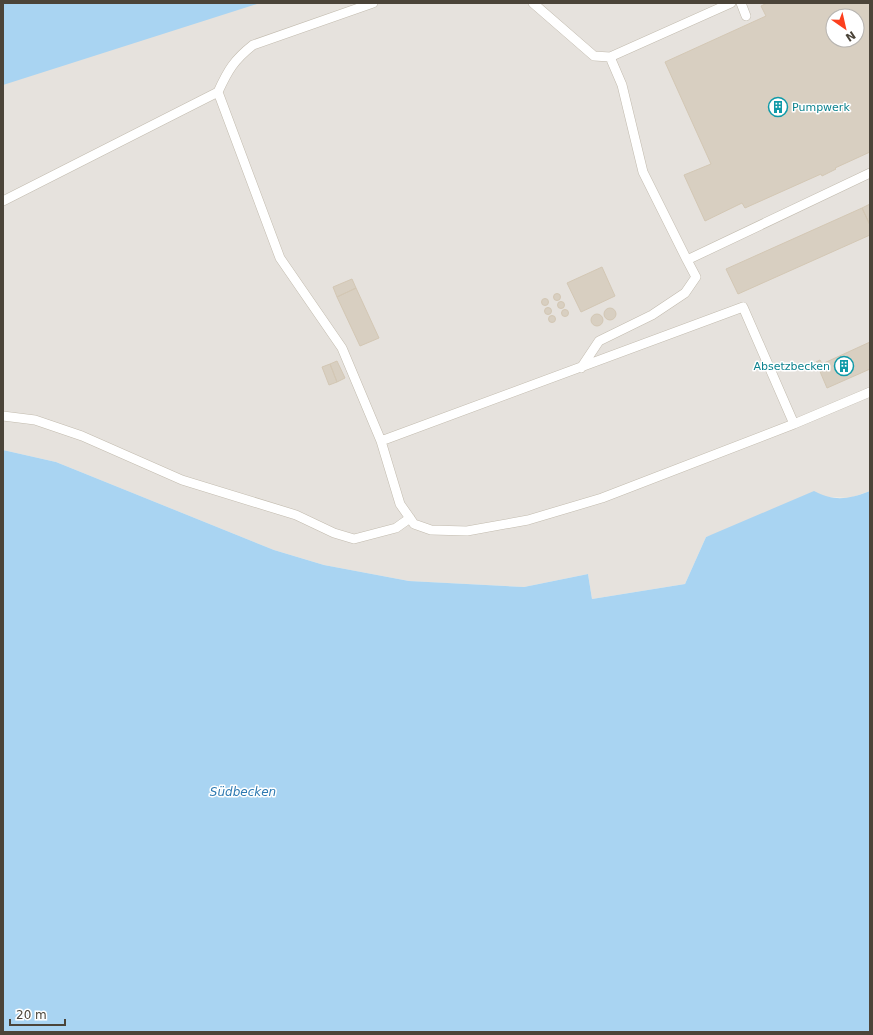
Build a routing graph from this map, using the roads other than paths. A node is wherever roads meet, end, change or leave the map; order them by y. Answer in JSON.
{"nodes":[{"id":1,"x":373,"y":3,"type":"edge"},
{"id":2,"x":533,"y":3,"type":"edge"},
{"id":3,"x":731,"y":3,"type":"edge"},
{"id":4,"x":741,"y":3,"type":"edge"},
{"id":5,"x":746,"y":16,"type":"dead end"},
{"id":6,"x":610,"y":57,"type":"junction"},
{"id":7,"x":218,"y":92,"type":"junction"},
{"id":8,"x":870,"y":173,"type":"edge"},
{"id":9,"x":3,"y":201,"type":"edge"},
{"id":10,"x":687,"y":260,"type":"junction"},
{"id":11,"x":581,"y":368,"type":"junction"},
{"id":12,"x":870,"y":392,"type":"edge"},
{"id":13,"x":3,"y":416,"type":"edge"},
{"id":14,"x":794,"y":424,"type":"junction"},
{"id":15,"x":381,"y":441,"type":"junction"},
{"id":16,"x":410,"y":518,"type":"junction"}],
"edges":[{"from":1,"to":7,"type":"lane"},
{"from":2,"to":6,"type":"lane"},
{"from":3,"to":6,"type":"lane"},
{"from":4,"to":5,"type":"lane"},
{"from":6,"to":10,"type":"lane"},
{"from":7,"to":9,"type":"lane"},
{"from":7,"to":15,"type":"lane"},
{"from":8,"to":10,"type":"lane"},
{"from":10,"to":11,"type":"lane"},
{"from":11,"to":14,"type":"lane"},
{"from":11,"to":15,"type":"lane"},
{"from":12,"to":14,"type":"lane"},
{"from":13,"to":16,"type":"lane"},
{"from":14,"to":16,"type":"lane"},
{"from":15,"to":16,"type":"lane"}]}
